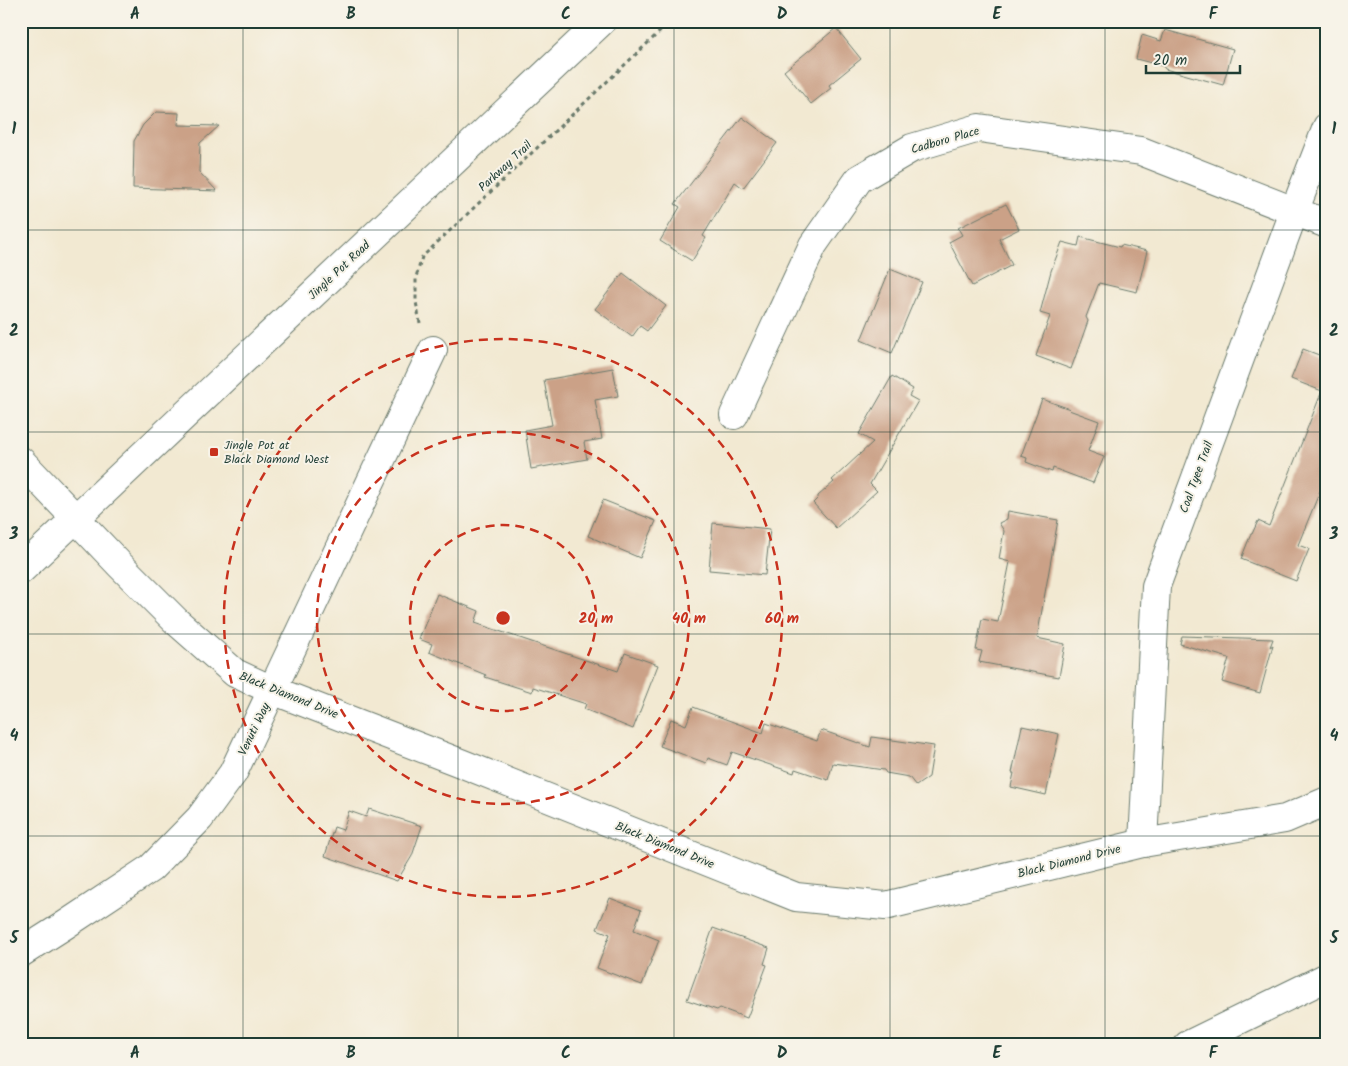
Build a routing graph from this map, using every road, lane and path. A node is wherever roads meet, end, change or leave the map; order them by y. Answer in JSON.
{"nodes":[{"id":1,"x":602,"y":21,"type":"edge"},
{"id":2,"x":671,"y":21,"type":"edge"},
{"id":3,"x":1327,"y":127,"type":"edge"},
{"id":4,"x":1294,"y":212,"type":"junction"},
{"id":5,"x":1327,"y":224,"type":"edge"},
{"id":6,"x":433,"y":350,"type":"joint"},
{"id":7,"x":734,"y":415,"type":"dead end"},
{"id":8,"x":21,"y":461,"type":"edge"},
{"id":9,"x":76,"y":518,"type":"junction"},
{"id":10,"x":21,"y":570,"type":"edge"},
{"id":11,"x":272,"y":690,"type":"junction"},
{"id":12,"x":1327,"y":801,"type":"edge"},
{"id":13,"x":1143,"y":843,"type":"junction"},
{"id":14,"x":21,"y":953,"type":"edge"},
{"id":15,"x":1327,"y":977,"type":"edge"},
{"id":16,"x":1188,"y":1045,"type":"edge"}],
"edges":[{"from":1,"to":9,"type":"main road","name":"Jingle Pot Road"},
{"from":2,"to":6,"type":"path","name":"Parkway Trail"},
{"from":3,"to":4,"type":"main road","name":"Coal Tyee Trail"},
{"from":4,"to":5,"type":"main road","name":"Cadboro Place"},
{"from":4,"to":7,"type":"main road","name":"Cadboro Place"},
{"from":4,"to":13,"type":"main road","name":"Coal Tyee Trail"},
{"from":6,"to":11,"type":"main road","name":"Venuti Way"},
{"from":8,"to":9,"type":"main road"},
{"from":9,"to":10,"type":"main road","name":"Jingle Pot Road"},
{"from":9,"to":11,"type":"main road","name":"Black Diamond Drive"},
{"from":11,"to":13,"type":"main road","name":"Black Diamond Drive"},
{"from":11,"to":14,"type":"main road","name":"Venuti Way"},
{"from":12,"to":13,"type":"main road","name":"Black Diamond Drive"},
{"from":15,"to":16,"type":"main road"}]}
